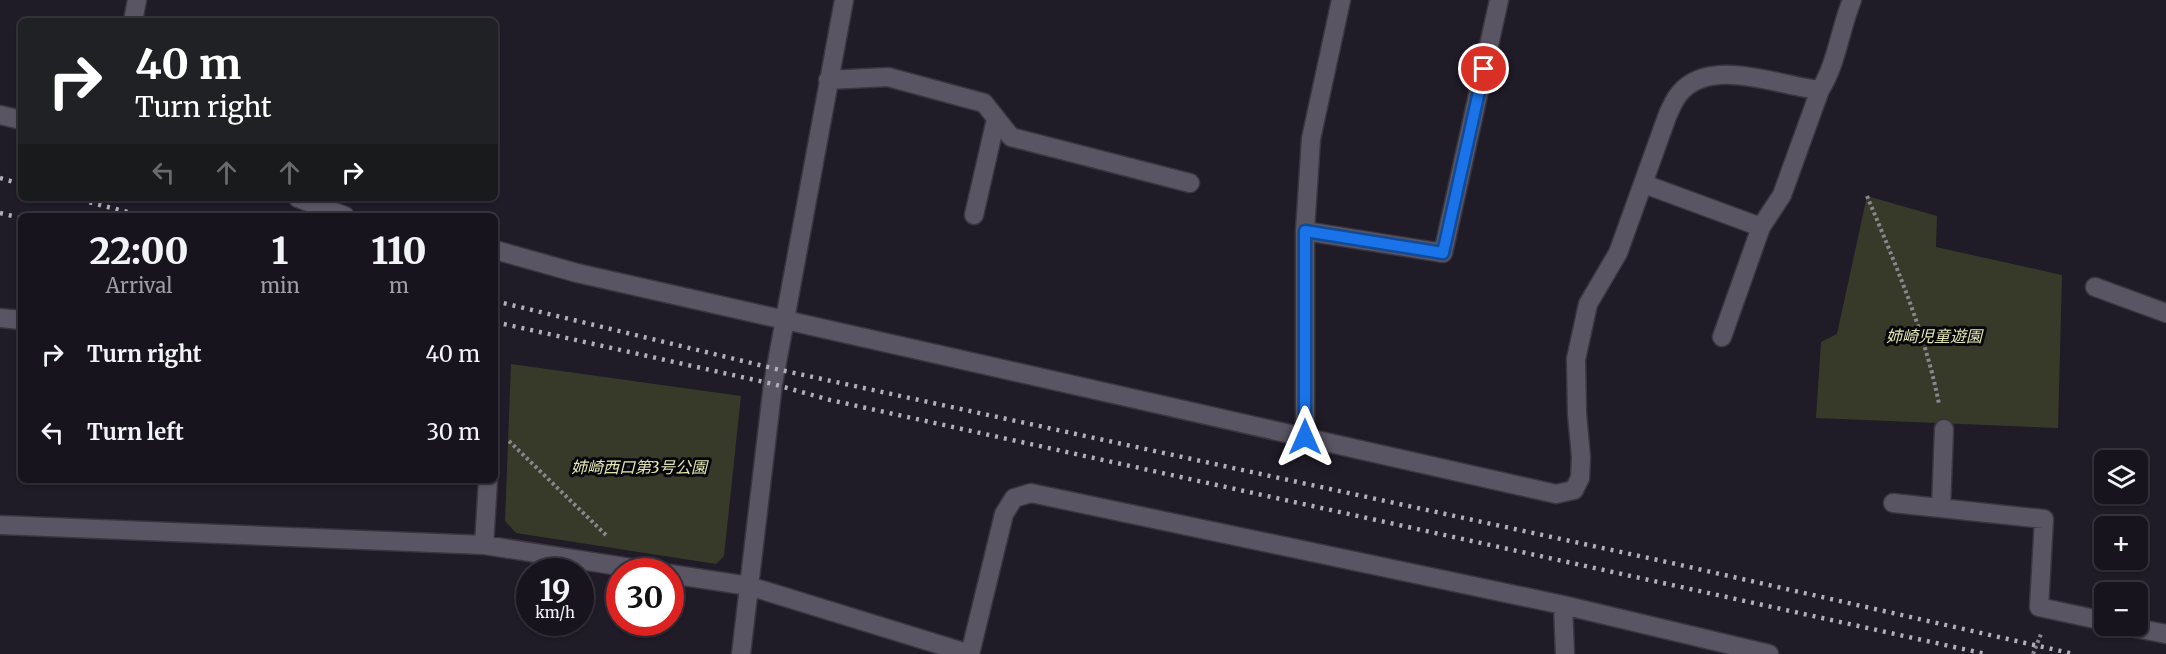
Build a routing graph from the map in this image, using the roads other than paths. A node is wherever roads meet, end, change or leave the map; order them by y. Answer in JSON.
{"nodes":[{"id":1,"x":137,"y":0,"type":"edge"},
{"id":2,"x":844,"y":0,"type":"edge"},
{"id":3,"x":1341,"y":0,"type":"edge"},
{"id":4,"x":1499,"y":0,"type":"edge"},
{"id":5,"x":1852,"y":0,"type":"edge"},
{"id":6,"x":134,"y":18,"type":"edge"},
{"id":7,"x":828,"y":80,"type":"junction"},
{"id":8,"x":1820,"y":90,"type":"junction"},
{"id":9,"x":0,"y":115,"type":"edge"},
{"id":10,"x":18,"y":119,"type":"edge"},
{"id":11,"x":996,"y":119,"type":"junction"},
{"id":12,"x":1190,"y":183,"type":"dead end"},
{"id":13,"x":1644,"y":184,"type":"junction"},
{"id":14,"x":306,"y":201,"type":"edge"},
{"id":15,"x":337,"y":213,"type":"edge"},
{"id":16,"x":974,"y":215,"type":"dead end"},
{"id":17,"x":1761,"y":227,"type":"junction"},
{"id":18,"x":1305,"y":231,"type":"junction"},
{"id":19,"x":498,"y":251,"type":"edge"},
{"id":20,"x":2095,"y":287,"type":"dead end"},
{"id":21,"x":2166,"y":313,"type":"edge"},
{"id":22,"x":0,"y":318,"type":"edge"},
{"id":23,"x":18,"y":320,"type":"edge"},
{"id":24,"x":784,"y":320,"type":"junction"},
{"id":25,"x":1722,"y":337,"type":"dead end"},
{"id":26,"x":1944,"y":429,"type":"road end"},
{"id":27,"x":1305,"y":437,"type":"junction"},
{"id":28,"x":488,"y":483,"type":"edge"},
{"id":29,"x":1893,"y":503,"type":"dead end"},
{"id":30,"x":1941,"y":508,"type":"junction"},
{"id":31,"x":0,"y":525,"type":"edge"},
{"id":32,"x":484,"y":545,"type":"junction"},
{"id":33,"x":606,"y":564,"type":"edge"},
{"id":34,"x":684,"y":576,"type":"edge"},
{"id":35,"x":749,"y":586,"type":"junction"},
{"id":36,"x":1563,"y":605,"type":"junction"},
{"id":37,"x":2094,"y":619,"type":"edge"},
{"id":38,"x":2148,"y":630,"type":"edge"},
{"id":39,"x":2166,"y":634,"type":"edge"},
{"id":40,"x":741,"y":654,"type":"edge"},
{"id":41,"x":970,"y":654,"type":"edge"},
{"id":42,"x":1564,"y":654,"type":"edge"},
{"id":43,"x":1769,"y":654,"type":"edge"}],
"edges":[{"from":1,"to":6,"type":"street"},
{"from":2,"to":7,"type":"street"},
{"from":3,"to":18,"type":"street"},
{"from":4,"to":18,"type":"street"},
{"from":5,"to":8,"type":"street"},
{"from":7,"to":11,"type":"street"},
{"from":7,"to":24,"type":"street"},
{"from":8,"to":13,"type":"street"},
{"from":8,"to":17,"type":"street"},
{"from":9,"to":10,"type":"street"},
{"from":11,"to":12,"type":"street"},
{"from":11,"to":16,"type":"street"},
{"from":13,"to":17,"type":"street"},
{"from":13,"to":27,"type":"street"},
{"from":14,"to":15,"type":"street"},
{"from":17,"to":25,"type":"street"},
{"from":18,"to":27,"type":"street"},
{"from":19,"to":24,"type":"street"},
{"from":20,"to":21,"type":"street"},
{"from":22,"to":23,"type":"street"},
{"from":24,"to":27,"type":"street"},
{"from":24,"to":35,"type":"street"},
{"from":26,"to":30,"type":"street"},
{"from":28,"to":32,"type":"street"},
{"from":29,"to":30,"type":"street"},
{"from":30,"to":37,"type":"street"},
{"from":31,"to":32,"type":"street"},
{"from":32,"to":33,"type":"street"},
{"from":34,"to":35,"type":"street"},
{"from":35,"to":40,"type":"street"},
{"from":35,"to":41,"type":"street"},
{"from":36,"to":41,"type":"street"},
{"from":36,"to":42,"type":"street"},
{"from":36,"to":43,"type":"street"},
{"from":38,"to":39,"type":"street"}]}
